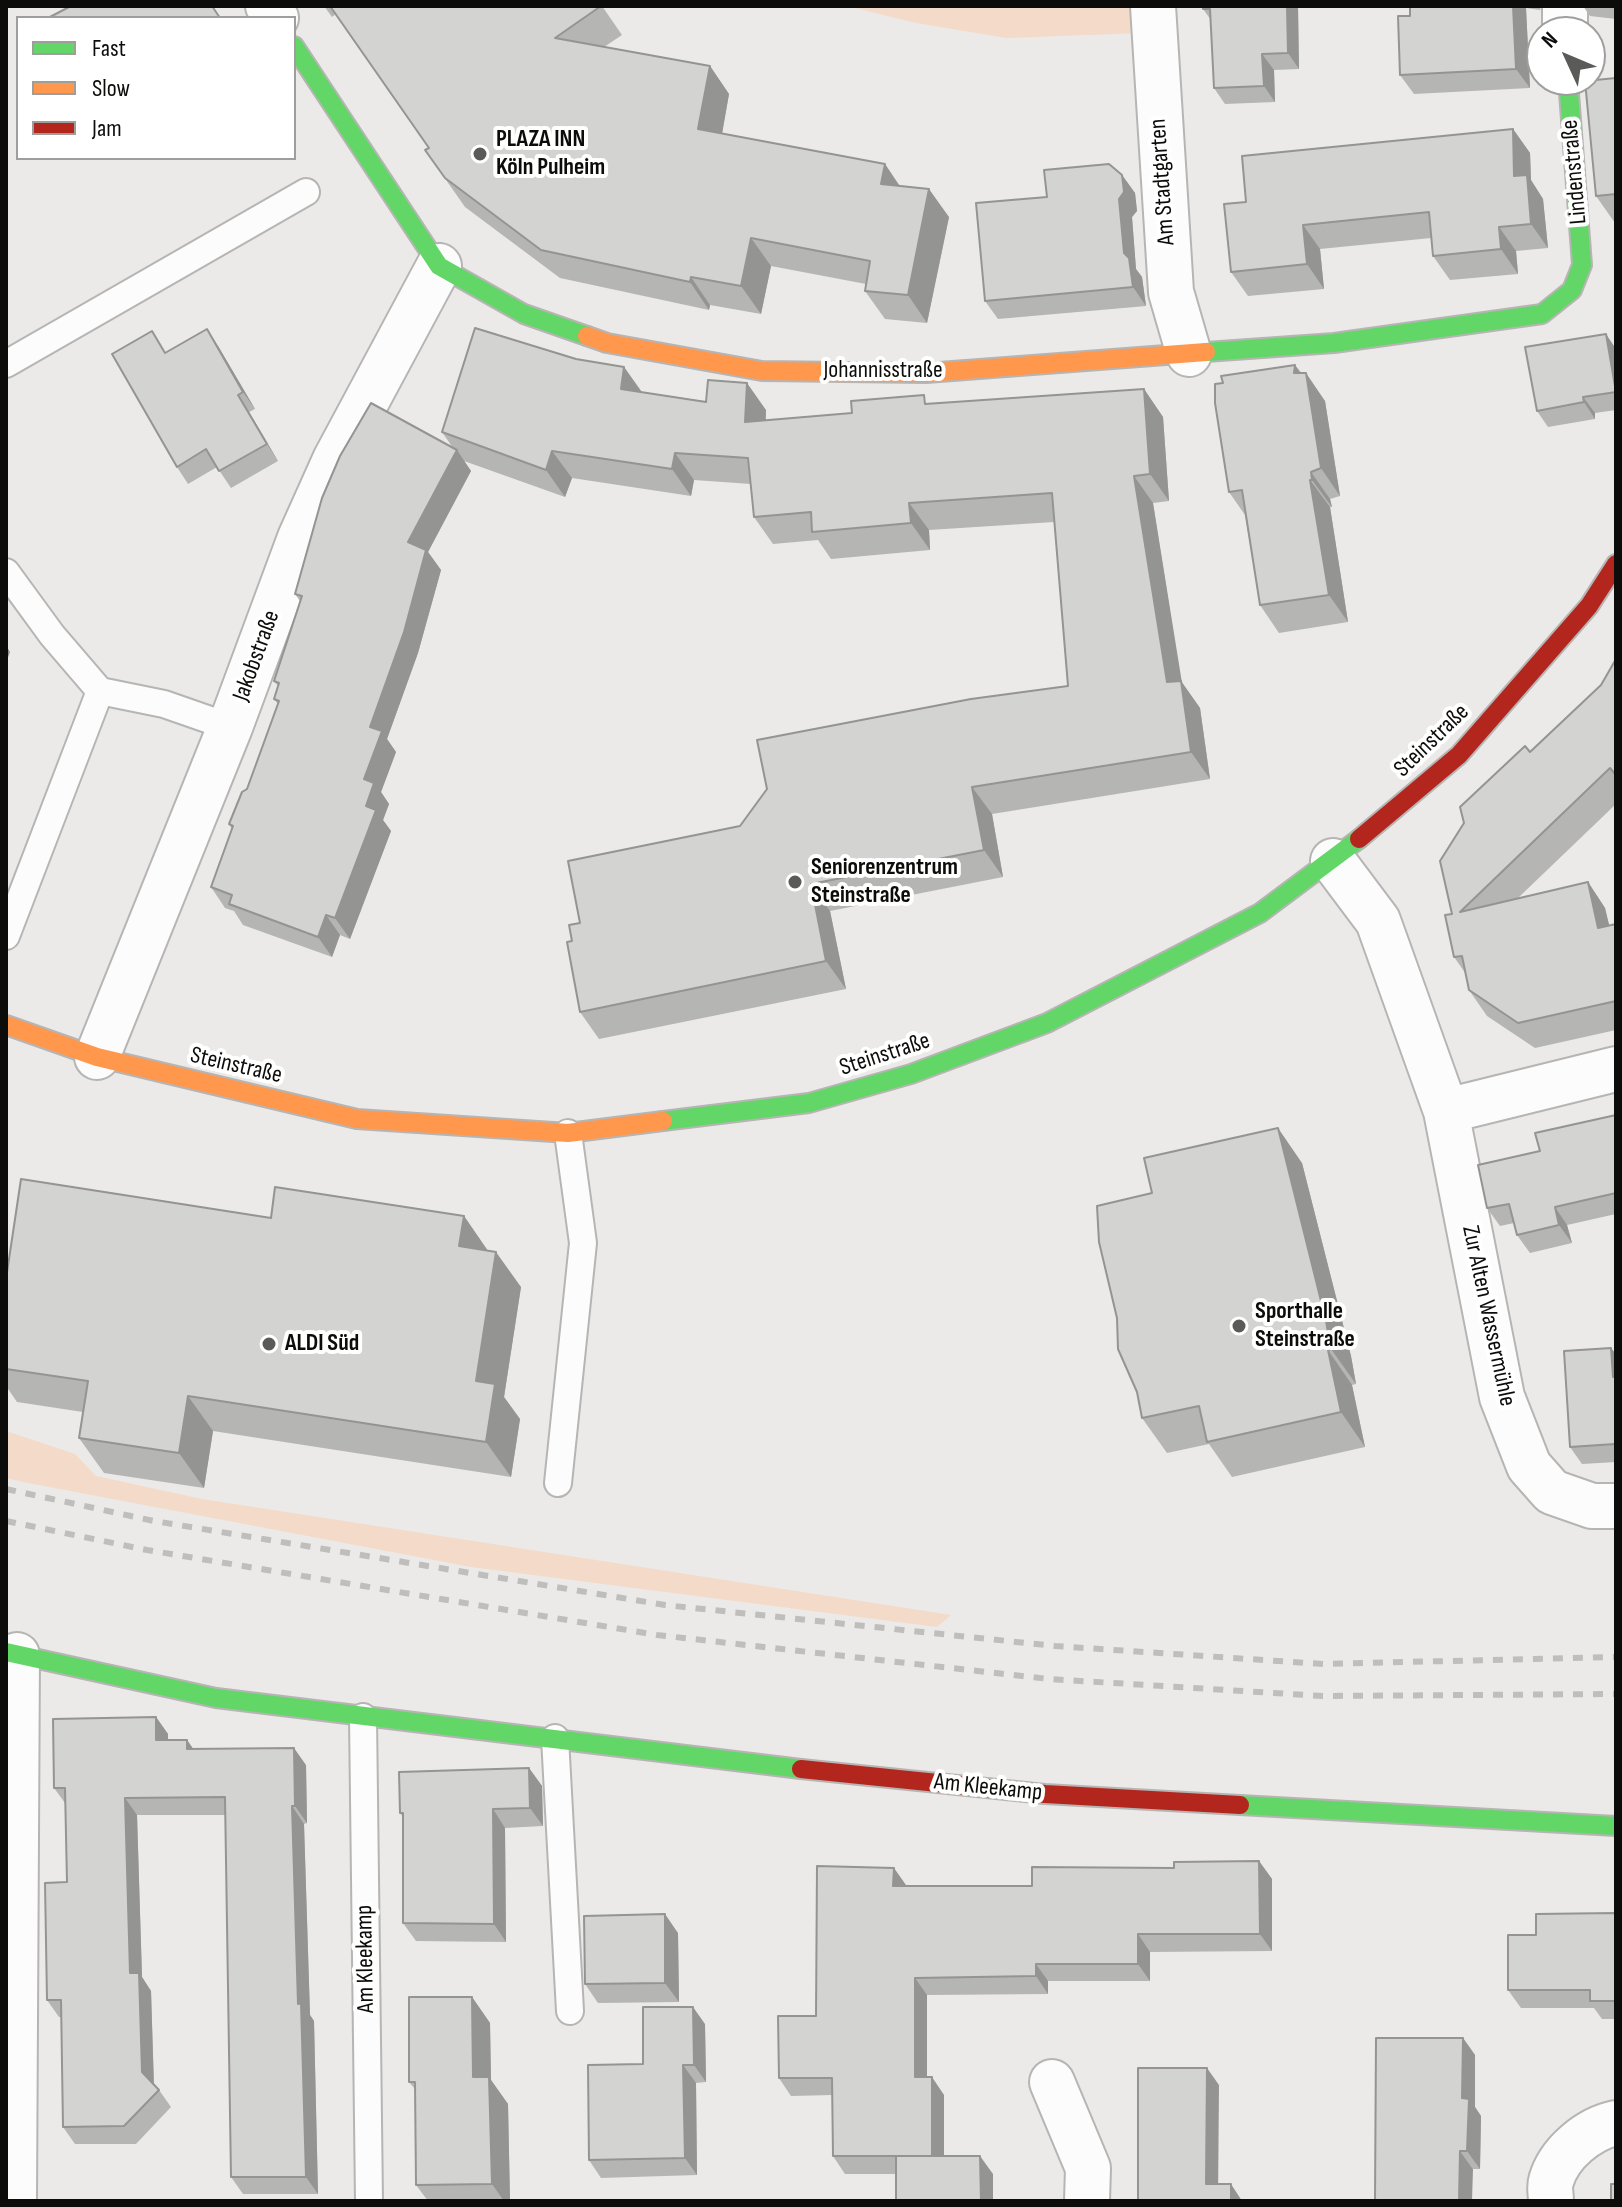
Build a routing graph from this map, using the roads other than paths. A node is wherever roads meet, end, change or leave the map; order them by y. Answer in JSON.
{"nodes":[{"id":1,"x":1153,"y":6,"type":"edge"},
{"id":2,"x":296,"y":49,"type":"edge"},
{"id":3,"x":1569,"y":96,"type":"edge"},
{"id":4,"x":306,"y":192,"type":"dead end"},
{"id":5,"x":1582,"y":265,"type":"joint"},
{"id":6,"x":439,"y":266,"type":"junction"},
{"id":7,"x":1189,"y":354,"type":"junction"},
{"id":8,"x":6,"y":364,"type":"edge"},
{"id":9,"x":1616,"y":564,"type":"edge"},
{"id":10,"x":6,"y":572,"type":"edge"},
{"id":11,"x":100,"y":691,"type":"junction"},
{"id":12,"x":230,"y":727,"type":"junction"},
{"id":13,"x":1333,"y":861,"type":"junction"},
{"id":14,"x":6,"y":936,"type":"edge"},
{"id":15,"x":6,"y":1025,"type":"edge"},
{"id":16,"x":97,"y":1057,"type":"junction"},
{"id":17,"x":1616,"y":1069,"type":"edge"},
{"id":18,"x":1446,"y":1111,"type":"junction"},
{"id":19,"x":568,"y":1133,"type":"junction"},
{"id":20,"x":558,"y":1483,"type":"dead end"},
{"id":21,"x":1616,"y":1506,"type":"edge"},
{"id":22,"x":12,"y":1654,"type":"edge"},
{"id":23,"x":363,"y":1717,"type":"junction"},
{"id":24,"x":555,"y":1738,"type":"junction"},
{"id":25,"x":1616,"y":1826,"type":"edge"},
{"id":26,"x":570,"y":2011,"type":"dead end"},
{"id":27,"x":1052,"y":2082,"type":"dead end"},
{"id":28,"x":1616,"y":2123,"type":"edge"},
{"id":29,"x":14,"y":2201,"type":"edge"},
{"id":30,"x":369,"y":2201,"type":"edge"},
{"id":31,"x":1087,"y":2201,"type":"edge"},
{"id":32,"x":1551,"y":2201,"type":"edge"}],
"edges":[{"from":1,"to":7,"type":"street","name":"Am Stadtgarten"},
{"from":2,"to":6,"type":"street","name":"Johannisstraße"},
{"from":3,"to":5,"type":"street","name":"Lindenstraße"},
{"from":4,"to":8,"type":"lane"},
{"from":5,"to":7,"type":"street","name":"Johannisstraße"},
{"from":6,"to":7,"type":"street","name":"Johannisstraße"},
{"from":6,"to":12,"type":"street","name":"Jakobstraße"},
{"from":9,"to":13,"type":"street","name":"Steinstraße"},
{"from":10,"to":11,"type":"lane"},
{"from":11,"to":12,"type":"lane"},
{"from":11,"to":14,"type":"lane"},
{"from":12,"to":16,"type":"street","name":"Jakobstraße"},
{"from":13,"to":18,"type":"street","name":"Zur Alten Wassermühle"},
{"from":13,"to":19,"type":"street","name":"Steinstraße"},
{"from":15,"to":16,"type":"street","name":"Steinstraße"},
{"from":16,"to":19,"type":"street","name":"Steinstraße"},
{"from":17,"to":18,"type":"street"},
{"from":18,"to":21,"type":"street","name":"Zur Alten Wassermühle"},
{"from":19,"to":20,"type":"lane"},
{"from":22,"to":23,"type":"street","name":"Am Kleekamp"},
{"from":22,"to":29,"type":"street"},
{"from":23,"to":24,"type":"street","name":"Am Kleekamp"},
{"from":23,"to":30,"type":"lane","name":"Am Kleekamp"},
{"from":24,"to":25,"type":"street","name":"Am Kleekamp"},
{"from":24,"to":26,"type":"lane"},
{"from":27,"to":31,"type":"street"},
{"from":28,"to":32,"type":"street"}]}
